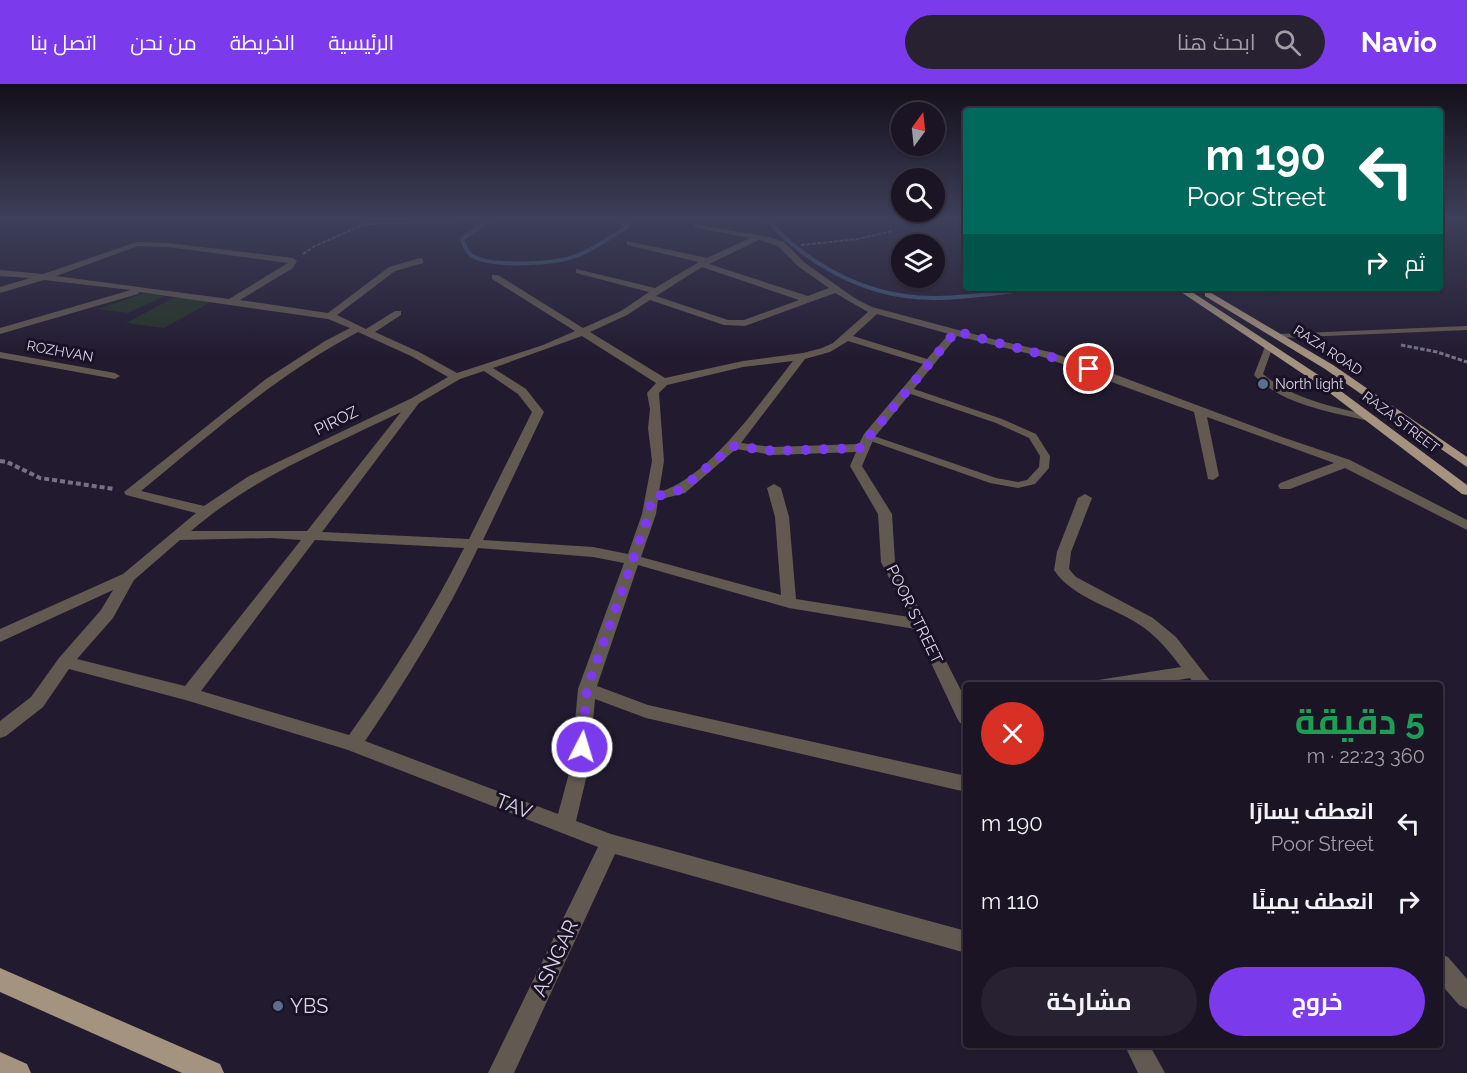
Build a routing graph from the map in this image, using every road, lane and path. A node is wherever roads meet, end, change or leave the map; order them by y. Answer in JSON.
{"nodes":[{"id":1,"x":77,"y":265,"type":"edge"},
{"id":2,"x":290,"y":265,"type":"edge"},
{"id":3,"x":405,"y":265,"type":"edge"},
{"id":4,"x":700,"y":265,"type":"edge"},
{"id":5,"x":714,"y":265,"type":"edge"},
{"id":6,"x":802,"y":265,"type":"edge"},
{"id":7,"x":579,"y":271,"type":"dead end"},
{"id":8,"x":0,"y":273,"type":"edge"},
{"id":9,"x":44,"y":277,"type":"junction"},
{"id":10,"x":495,"y":277,"type":"dead end"},
{"id":11,"x":836,"y":289,"type":"junction"},
{"id":12,"x":0,"y":290,"type":"edge"},
{"id":13,"x":140,"y":290,"type":"junction"},
{"id":14,"x":652,"y":293,"type":"junction"},
{"id":15,"x":1197,"y":293,"type":"edge"},
{"id":16,"x":806,"y":299,"type":"junction"},
{"id":17,"x":232,"y":301,"type":"junction"},
{"id":18,"x":874,"y":310,"type":"junction"},
{"id":19,"x":398,"y":314,"type":"dead end"},
{"id":20,"x":330,"y":316,"type":"junction"},
{"id":21,"x":1467,"y":328,"type":"edge"},
{"id":22,"x":363,"y":330,"type":"junction"},
{"id":23,"x":0,"y":331,"type":"edge"},
{"id":24,"x":956,"y":331,"type":"junction"},
{"id":25,"x":582,"y":332,"type":"junction"},
{"id":26,"x":1279,"y":336,"type":"junction"},
{"id":27,"x":846,"y":337,"type":"junction"},
{"id":28,"x":1395,"y":344,"type":"dead end"},
{"id":29,"x":1269,"y":346,"type":"junction"},
{"id":30,"x":0,"y":355,"type":"edge"},
{"id":31,"x":802,"y":356,"type":"junction"},
{"id":32,"x":1467,"y":362,"type":"edge"},
{"id":33,"x":930,"y":363,"type":"junction"},
{"id":34,"x":484,"y":367,"type":"junction"},
{"id":35,"x":115,"y":376,"type":"dead end"},
{"id":36,"x":456,"y":377,"type":"junction"},
{"id":37,"x":663,"y":382,"type":"junction"},
{"id":38,"x":908,"y":390,"type":"junction"},
{"id":39,"x":416,"y":400,"type":"junction"},
{"id":40,"x":1200,"y":411,"type":"junction"},
{"id":41,"x":1373,"y":419,"type":"junction"},
{"id":42,"x":865,"y":443,"type":"junction"},
{"id":43,"x":733,"y":446,"type":"junction"},
{"id":44,"x":0,"y":461,"type":"edge"},
{"id":45,"x":1467,"y":463,"type":"edge"},
{"id":46,"x":1346,"y":464,"type":"junction"},
{"id":47,"x":1213,"y":476,"type":"dead end"},
{"id":48,"x":1286,"y":486,"type":"dead end"},
{"id":49,"x":774,"y":488,"type":"dead end"},
{"id":50,"x":1467,"y":491,"type":"edge"},
{"id":51,"x":131,"y":492,"type":"junction"},
{"id":52,"x":651,"y":498,"type":"junction"},
{"id":53,"x":1085,"y":498,"type":"dead end"},
{"id":54,"x":206,"y":511,"type":"junction"},
{"id":55,"x":1467,"y":526,"type":"edge"},
{"id":56,"x":174,"y":536,"type":"junction"},
{"id":57,"x":313,"y":536,"type":"junction"},
{"id":58,"x":475,"y":543,"type":"junction"},
{"id":59,"x":633,"y":560,"type":"junction"},
{"id":60,"x":128,"y":577,"type":"junction"},
{"id":61,"x":789,"y":603,"type":"junction"},
{"id":62,"x":920,"y":624,"type":"junction"},
{"id":63,"x":0,"y":636,"type":"edge"},
{"id":64,"x":65,"y":663,"type":"junction"},
{"id":65,"x":1194,"y":671,"type":"junction"},
{"id":66,"x":1124,"y":682,"type":"edge"},
{"id":67,"x":1203,"y":682,"type":"edge"},
{"id":68,"x":587,"y":689,"type":"junction"},
{"id":69,"x":189,"y":694,"type":"junction"},
{"id":70,"x":963,"y":708,"type":"edge"},
{"id":71,"x":0,"y":730,"type":"edge"},
{"id":72,"x":353,"y":744,"type":"junction"},
{"id":73,"x":963,"y":783,"type":"edge"},
{"id":74,"x":565,"y":825,"type":"junction"},
{"id":75,"x":610,"y":843,"type":"junction"},
{"id":76,"x":963,"y":941,"type":"edge"},
{"id":77,"x":1443,"y":969,"type":"edge"},
{"id":78,"x":0,"y":980,"type":"edge"},
{"id":79,"x":1467,"y":998,"type":"edge"},
{"id":80,"x":1138,"y":1048,"type":"edge"},
{"id":81,"x":0,"y":1064,"type":"edge"},
{"id":82,"x":18,"y":1073,"type":"edge"},
{"id":83,"x":211,"y":1073,"type":"edge"},
{"id":84,"x":501,"y":1073,"type":"edge"},
{"id":85,"x":1152,"y":1073,"type":"edge"}],
"edges":[{"from":1,"to":9,"type":"street"},
{"from":2,"to":17,"type":"street"},
{"from":3,"to":20,"type":"street"},
{"from":4,"to":14,"type":"street","name":"PIROZ"},
{"from":5,"to":16,"type":"street"},
{"from":6,"to":11,"type":"street"},
{"from":7,"to":14,"type":"street"},
{"from":8,"to":9,"type":"street"},
{"from":9,"to":12,"type":"street"},
{"from":9,"to":13,"type":"street"},
{"from":10,"to":25,"type":"street"},
{"from":11,"to":16,"type":"street"},
{"from":11,"to":18,"type":"street"},
{"from":13,"to":17,"type":"street"},
{"from":13,"to":23,"type":"street"},
{"from":14,"to":16,"type":"street"},
{"from":14,"to":25,"type":"street","name":"PIROZ"},
{"from":15,"to":26,"type":"main road","name":"RAZA ROAD"},
{"from":15,"to":29,"type":"main road","name":"RAZA STREET"},
{"from":17,"to":20,"type":"street"},
{"from":18,"to":24,"type":"street"},
{"from":18,"to":27,"type":"street"},
{"from":19,"to":22,"type":"street"},
{"from":20,"to":22,"type":"street"},
{"from":21,"to":26,"type":"lane"},
{"from":22,"to":36,"type":"street"},
{"from":22,"to":51,"type":"street"},
{"from":24,"to":33,"type":"street"},
{"from":24,"to":40,"type":"street"},
{"from":25,"to":34,"type":"street","name":"PIROZ"},
{"from":25,"to":37,"type":"street"},
{"from":26,"to":45,"type":"main road","name":"RAZA ROAD"},
{"from":27,"to":31,"type":"street"},
{"from":27,"to":33,"type":"street"},
{"from":28,"to":32,"type":"path"},
{"from":29,"to":41,"type":"main road","name":"RAZA STREET"},
{"from":29,"to":41,"type":"lane"},
{"from":30,"to":35,"type":"street","name":"ROZHVAN"},
{"from":31,"to":37,"type":"street"},
{"from":31,"to":43,"type":"street"},
{"from":33,"to":38,"type":"street"},
{"from":34,"to":36,"type":"street","name":"PIROZ"},
{"from":34,"to":58,"type":"street"},
{"from":36,"to":39,"type":"street","name":"PIROZ"},
{"from":37,"to":52,"type":"street"},
{"from":38,"to":42,"type":"street"},
{"from":38,"to":42,"type":"lane"},
{"from":39,"to":54,"type":"street","name":"PIROZ"},
{"from":39,"to":57,"type":"street"},
{"from":40,"to":46,"type":"street"},
{"from":40,"to":47,"type":"street"},
{"from":41,"to":50,"type":"main road","name":"RAZA STREET"},
{"from":42,"to":43,"type":"street"},
{"from":42,"to":62,"type":"street","name":"POOR STREET"},
{"from":43,"to":52,"type":"street"},
{"from":44,"to":51,"type":"path"},
{"from":46,"to":48,"type":"street"},
{"from":46,"to":55,"type":"street"},
{"from":49,"to":61,"type":"street"},
{"from":51,"to":54,"type":"street"},
{"from":52,"to":59,"type":"street"},
{"from":53,"to":65,"type":"street"},
{"from":54,"to":56,"type":"street","name":"PIROZ"},
{"from":56,"to":57,"type":"street"},
{"from":56,"to":60,"type":"street","name":"PIROZ"},
{"from":57,"to":58,"type":"street"},
{"from":57,"to":69,"type":"street"},
{"from":58,"to":59,"type":"street"},
{"from":58,"to":72,"type":"street"},
{"from":59,"to":61,"type":"street"},
{"from":59,"to":68,"type":"street"},
{"from":60,"to":63,"type":"street"},
{"from":60,"to":64,"type":"street","name":"PIROZ"},
{"from":61,"to":62,"type":"street"},
{"from":62,"to":70,"type":"street","name":"POOR STREET"},
{"from":64,"to":69,"type":"street","name":"TAV"},
{"from":64,"to":71,"type":"street","name":"PIROZ"},
{"from":65,"to":66,"type":"street"},
{"from":65,"to":67,"type":"street"},
{"from":68,"to":73,"type":"street"},
{"from":68,"to":74,"type":"street"},
{"from":69,"to":72,"type":"street","name":"TAV"},
{"from":72,"to":74,"type":"street","name":"TAV"},
{"from":74,"to":75,"type":"street","name":"TAV"},
{"from":75,"to":76,"type":"street","name":"TAV"},
{"from":75,"to":84,"type":"street","name":"ASNGAR"},
{"from":77,"to":79,"type":"street"},
{"from":78,"to":83,"type":"main road"},
{"from":80,"to":85,"type":"street"},
{"from":81,"to":82,"type":"main road"}]}
